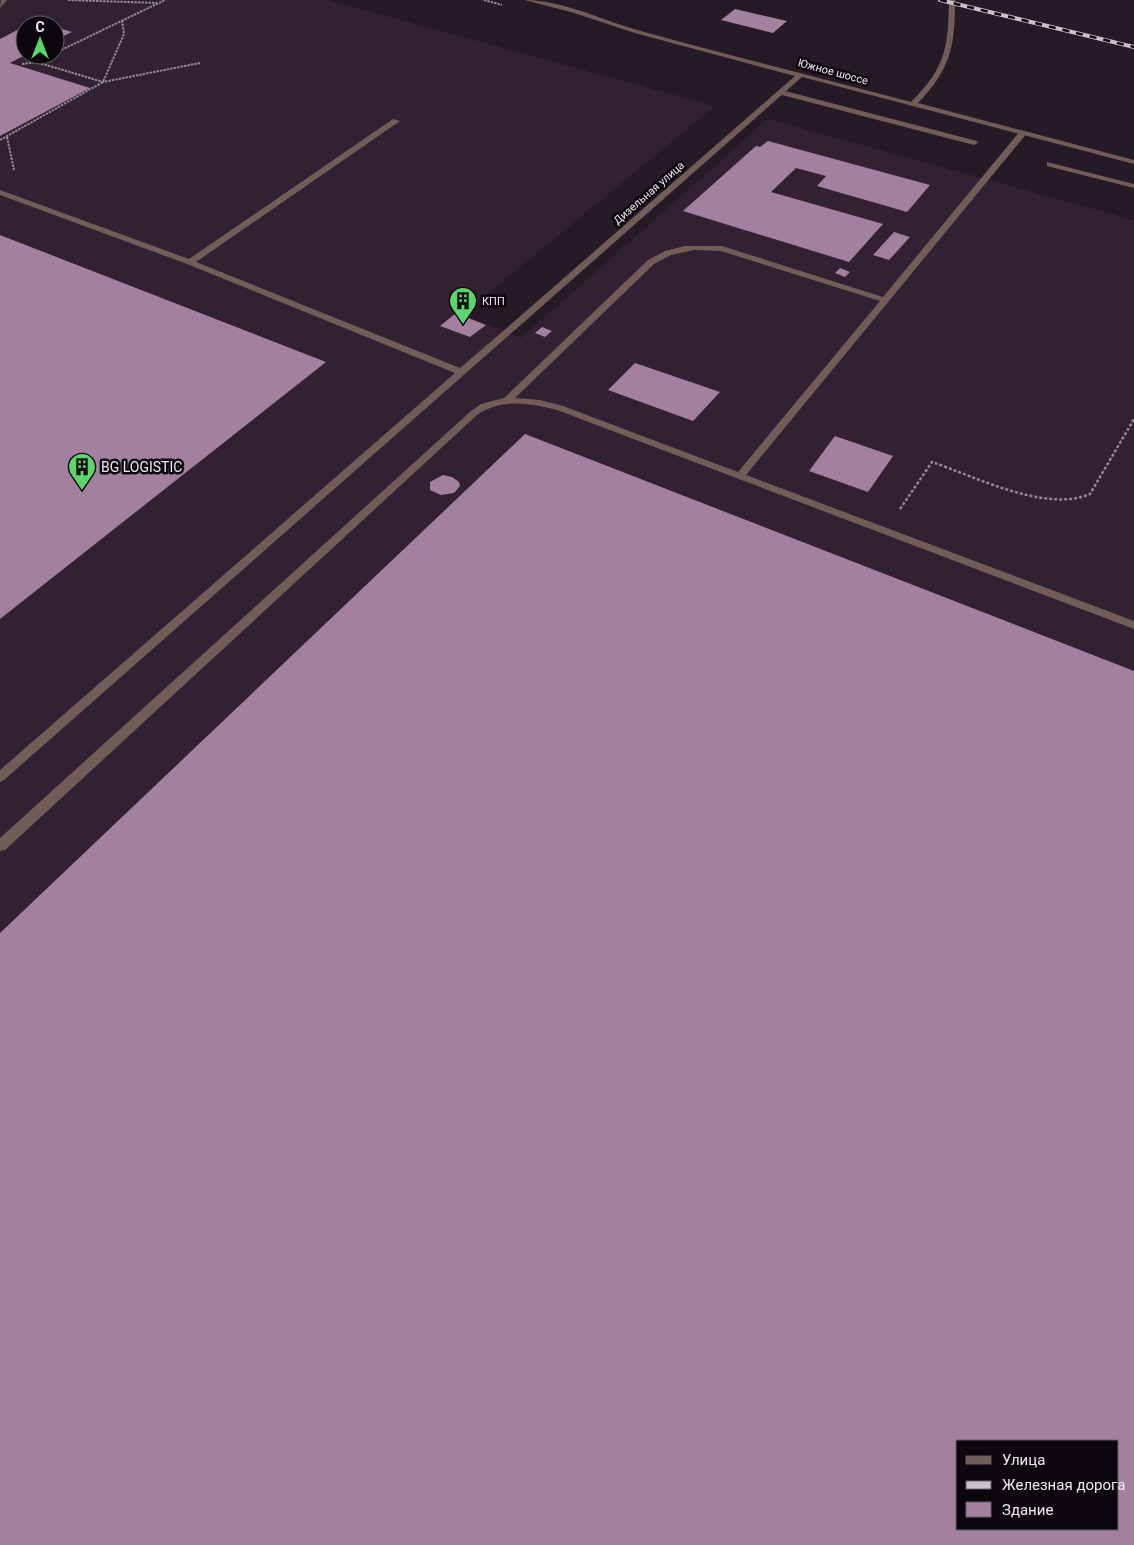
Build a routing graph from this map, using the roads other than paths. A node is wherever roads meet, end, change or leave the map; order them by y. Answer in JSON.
{"nodes":[{"id":1,"x":4,"y":0,"type":"edge"},
{"id":2,"x":527,"y":0,"type":"edge"},
{"id":3,"x":952,"y":0,"type":"edge"},
{"id":4,"x":0,"y":6,"type":"edge"},
{"id":5,"x":800,"y":75,"type":"junction"},
{"id":6,"x":781,"y":92,"type":"junction"},
{"id":7,"x":913,"y":104,"type":"junction"},
{"id":8,"x":396,"y":121,"type":"dead end"},
{"id":9,"x":1023,"y":133,"type":"junction"},
{"id":10,"x":974,"y":144,"type":"dead end"},
{"id":11,"x":1134,"y":162,"type":"edge"},
{"id":12,"x":1050,"y":164,"type":"dead end"},
{"id":13,"x":1134,"y":186,"type":"edge"},
{"id":14,"x":0,"y":192,"type":"edge"},
{"id":15,"x":190,"y":262,"type":"junction"},
{"id":16,"x":885,"y":300,"type":"junction"},
{"id":17,"x":461,"y":372,"type":"junction"},
{"id":18,"x":507,"y":400,"type":"junction"},
{"id":19,"x":740,"y":476,"type":"junction"},
{"id":20,"x":1134,"y":626,"type":"edge"},
{"id":21,"x":0,"y":777,"type":"edge"},
{"id":22,"x":0,"y":846,"type":"edge"}],
"edges":[{"from":1,"to":4,"type":"street"},
{"from":2,"to":5,"type":"street","name":"Южное шоссе"},
{"from":3,"to":7,"type":"street"},
{"from":5,"to":6,"type":"street","name":"Дизельная улица"},
{"from":5,"to":7,"type":"street","name":"Южное шоссе"},
{"from":6,"to":10,"type":"street"},
{"from":6,"to":17,"type":"street","name":"Дизельная улица"},
{"from":7,"to":9,"type":"street","name":"Южное шоссе"},
{"from":8,"to":15,"type":"street"},
{"from":9,"to":11,"type":"street","name":"Южное шоссе"},
{"from":9,"to":16,"type":"street"},
{"from":12,"to":13,"type":"street"},
{"from":14,"to":15,"type":"street"},
{"from":15,"to":17,"type":"street"},
{"from":16,"to":18,"type":"street"},
{"from":16,"to":19,"type":"street"},
{"from":17,"to":21,"type":"street","name":"Дизельная улица"},
{"from":18,"to":19,"type":"street"},
{"from":18,"to":22,"type":"street"},
{"from":19,"to":20,"type":"street"}]}
